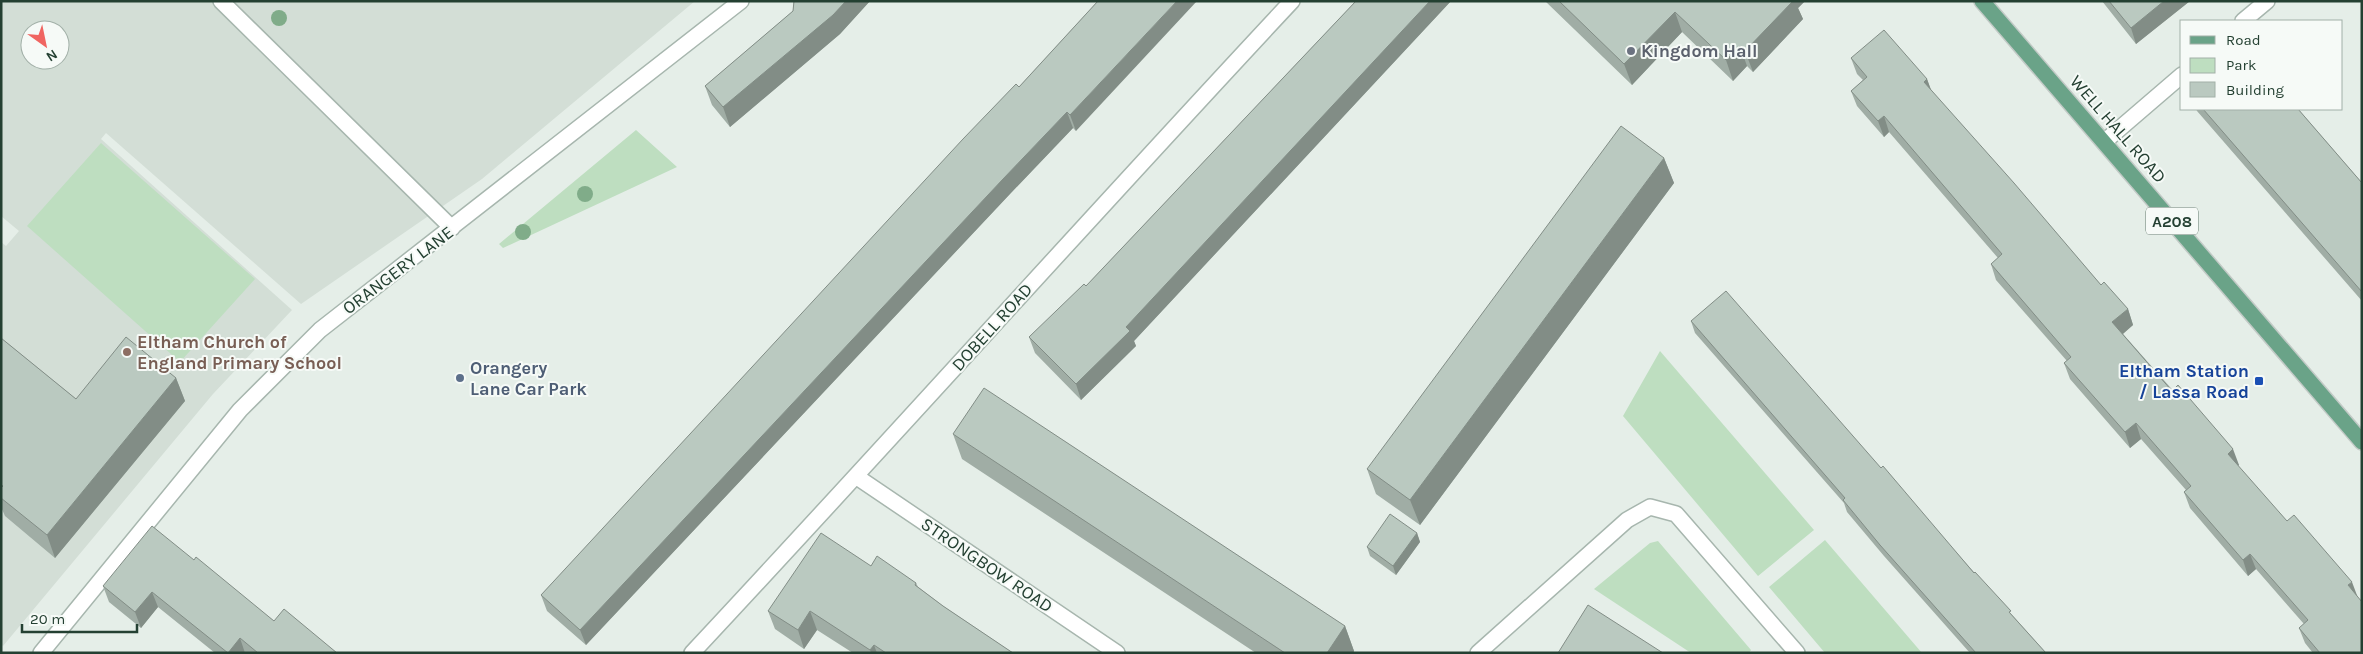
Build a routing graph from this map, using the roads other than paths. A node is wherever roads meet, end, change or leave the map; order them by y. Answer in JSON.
{"nodes":[{"id":1,"x":221,"y":1,"type":"edge"},
{"id":2,"x":741,"y":1,"type":"edge"},
{"id":3,"x":1292,"y":1,"type":"edge"},
{"id":4,"x":1982,"y":1,"type":"edge"},
{"id":5,"x":2266,"y":1,"type":"edge"},
{"id":6,"x":2245,"y":20,"type":"edge"},
{"id":7,"x":2180,"y":77,"type":"edge"},
{"id":8,"x":2104,"y":142,"type":"junction"},
{"id":9,"x":452,"y":228,"type":"junction"},
{"id":10,"x":2362,"y":442,"type":"edge"},
{"id":11,"x":857,"y":477,"type":"junction"},
{"id":12,"x":41,"y":653,"type":"edge"},
{"id":13,"x":692,"y":653,"type":"edge"},
{"id":14,"x":1117,"y":653,"type":"edge"},
{"id":15,"x":1478,"y":653,"type":"edge"},
{"id":16,"x":1797,"y":653,"type":"edge"}],
"edges":[{"from":1,"to":9,"type":"street"},
{"from":2,"to":9,"type":"street","name":"ORANGERY LANE"},
{"from":3,"to":11,"type":"street","name":"DOBELL ROAD"},
{"from":4,"to":8,"type":"main road","name":"WELL HALL ROAD","number":"A208"},
{"from":5,"to":6,"type":"street"},
{"from":7,"to":8,"type":"street"},
{"from":8,"to":10,"type":"main road","name":"WELL HALL ROAD","number":"A208"},
{"from":9,"to":12,"type":"street","name":"ORANGERY LANE"},
{"from":11,"to":13,"type":"street","name":"DOBELL ROAD"},
{"from":11,"to":14,"type":"street","name":"STRONGBOW ROAD"},
{"from":15,"to":16,"type":"street"}]}
